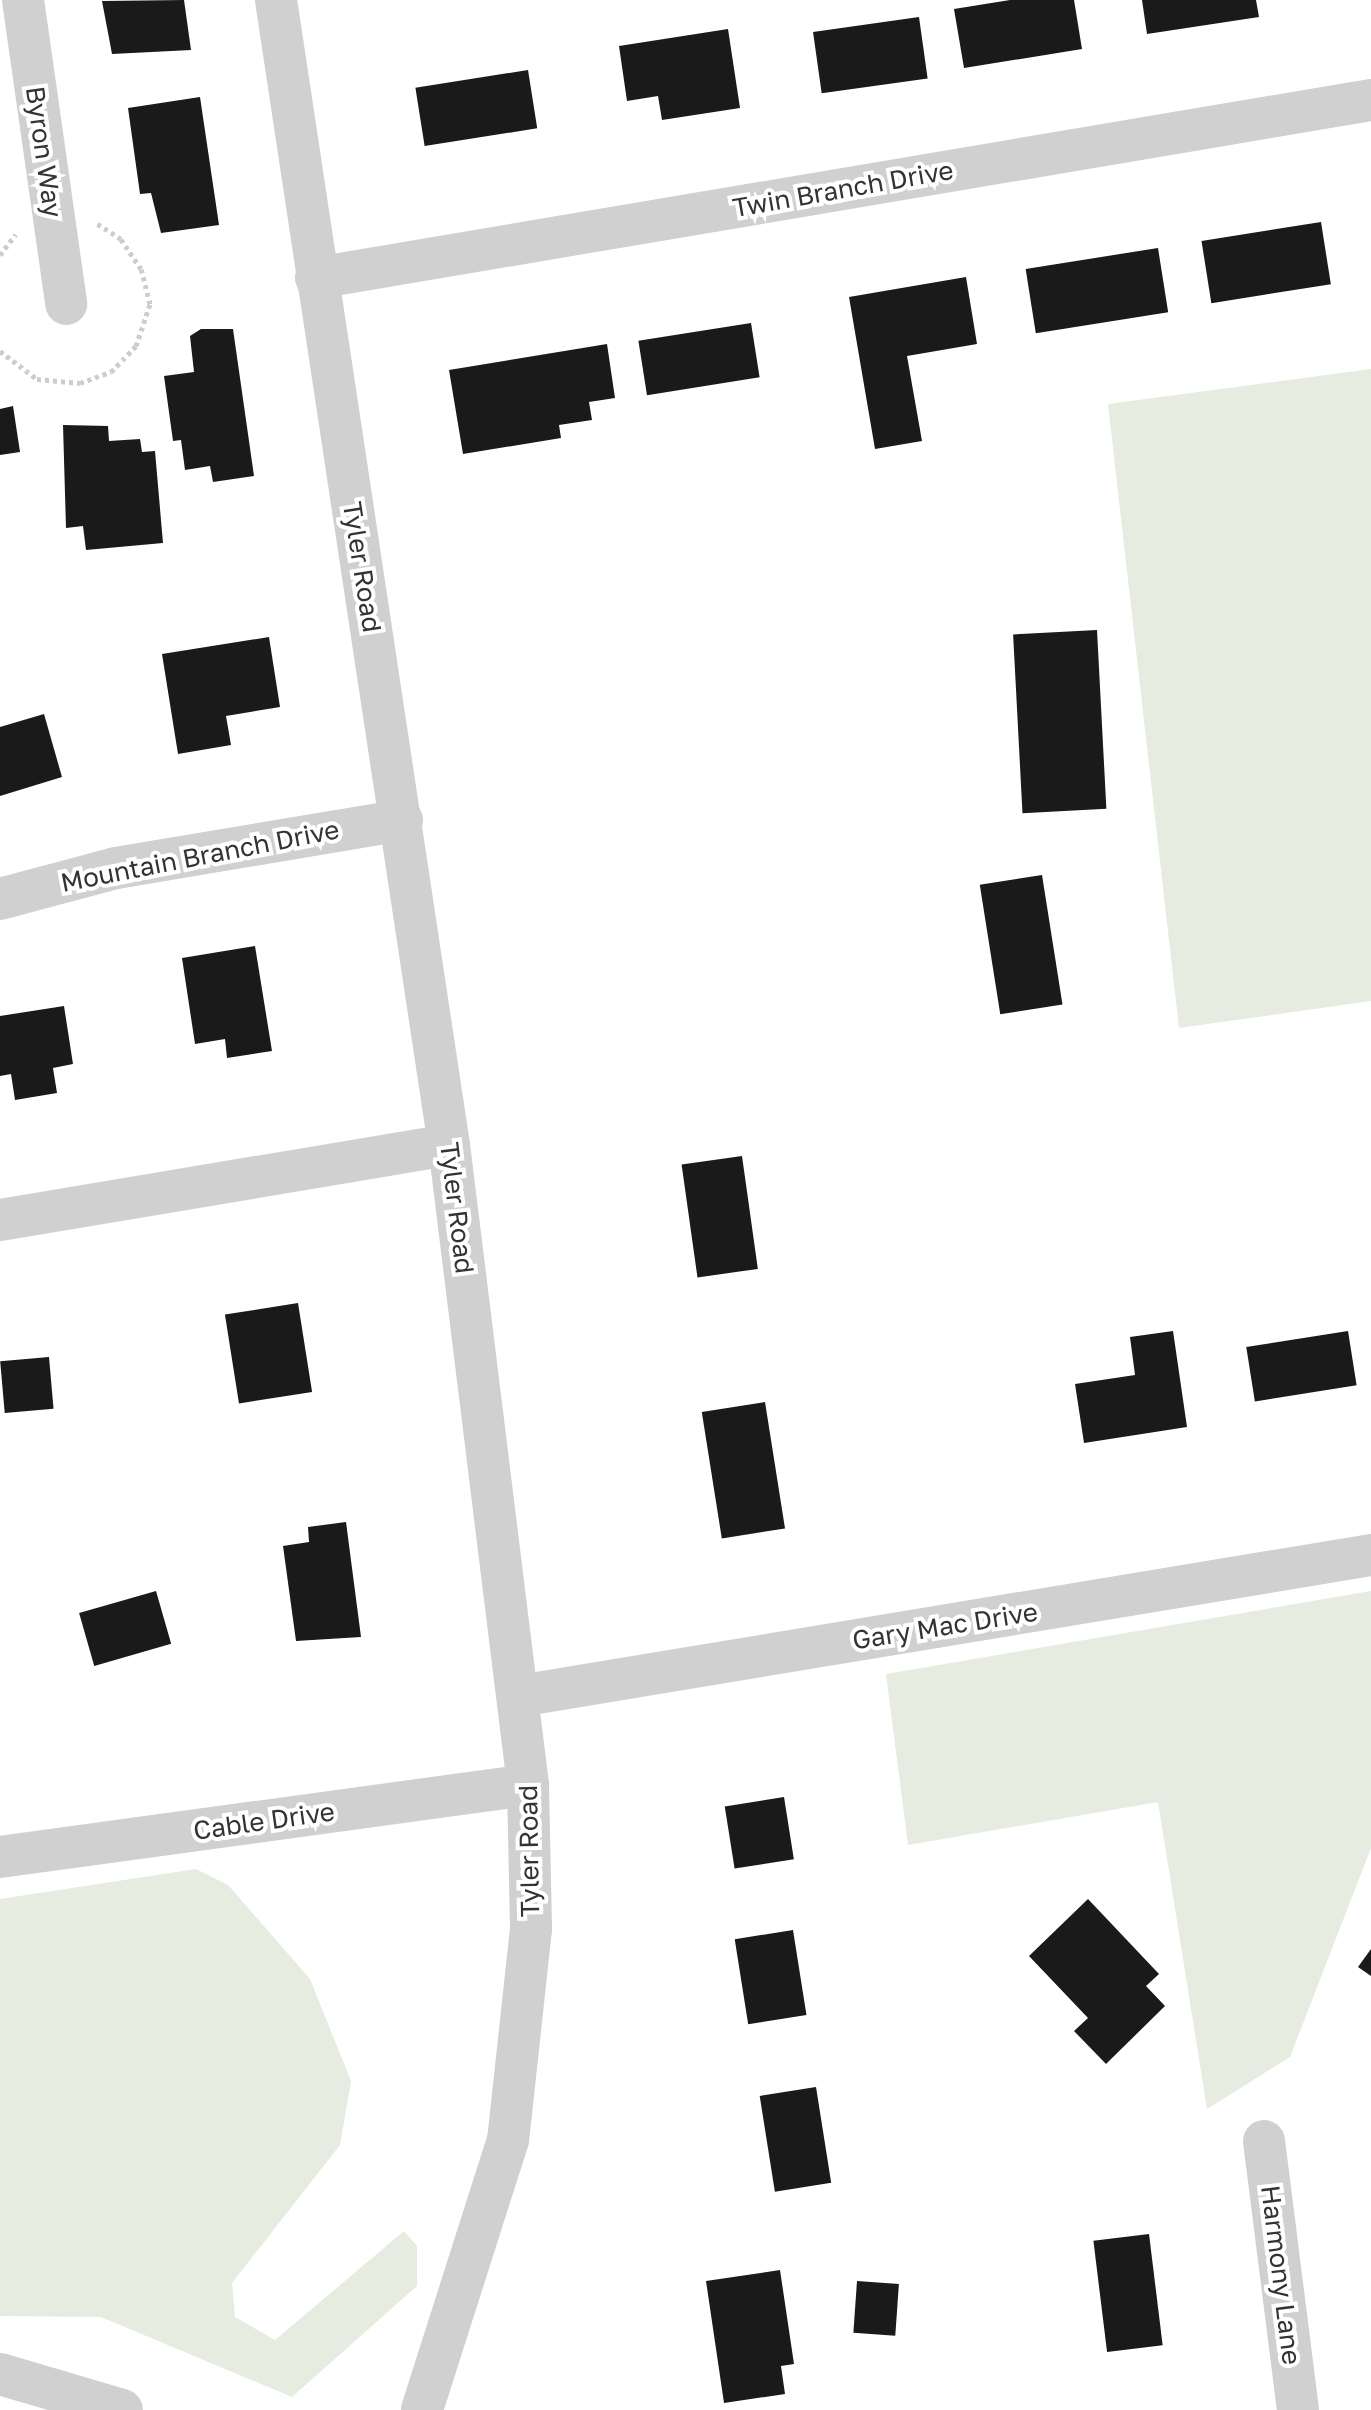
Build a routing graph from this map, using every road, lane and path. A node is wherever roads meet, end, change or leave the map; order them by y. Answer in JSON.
{"nodes":[{"id":1,"x":23,"y":0,"type":"edge"},
{"id":2,"x":276,"y":0,"type":"edge"},
{"id":3,"x":1371,"y":100,"type":"edge"},
{"id":4,"x":316,"y":278,"type":"junction"},
{"id":5,"x":66,"y":304,"type":"dead end"},
{"id":6,"x":402,"y":820,"type":"junction"},
{"id":7,"x":0,"y":899,"type":"edge"},
{"id":8,"x":449,"y":1145,"type":"junction"},
{"id":9,"x":0,"y":1220,"type":"edge"},
{"id":10,"x":1371,"y":1555,"type":"edge"},
{"id":11,"x":519,"y":1696,"type":"junction"},
{"id":12,"x":528,"y":1785,"type":"junction"},
{"id":13,"x":0,"y":1857,"type":"edge"},
{"id":14,"x":1264,"y":2141,"type":"dead end"},
{"id":15,"x":7,"y":2387,"type":"edge"},
{"id":16,"x":94,"y":2408,"type":"edge"},
{"id":17,"x":422,"y":2410,"type":"edge"},
{"id":18,"x":1298,"y":2410,"type":"edge"}],
"edges":[{"from":1,"to":5,"type":"street","name":"Byron Way"},
{"from":2,"to":4,"type":"street","name":"Tyler Road"},
{"from":3,"to":4,"type":"street","name":"Twin Branch Drive"},
{"from":4,"to":6,"type":"street","name":"Tyler Road"},
{"from":6,"to":7,"type":"street","name":"Mountain Branch Drive"},
{"from":6,"to":8,"type":"street","name":"Tyler Road"},
{"from":8,"to":9,"type":"street"},
{"from":8,"to":11,"type":"street","name":"Tyler Road"},
{"from":10,"to":11,"type":"street","name":"Gary Mac Drive"},
{"from":11,"to":12,"type":"street","name":"Tyler Road"},
{"from":12,"to":13,"type":"street","name":"Cable Drive"},
{"from":12,"to":17,"type":"street","name":"Tyler Road"},
{"from":14,"to":18,"type":"street","name":"Harmony Lane"},
{"from":15,"to":16,"type":"street"}]}
